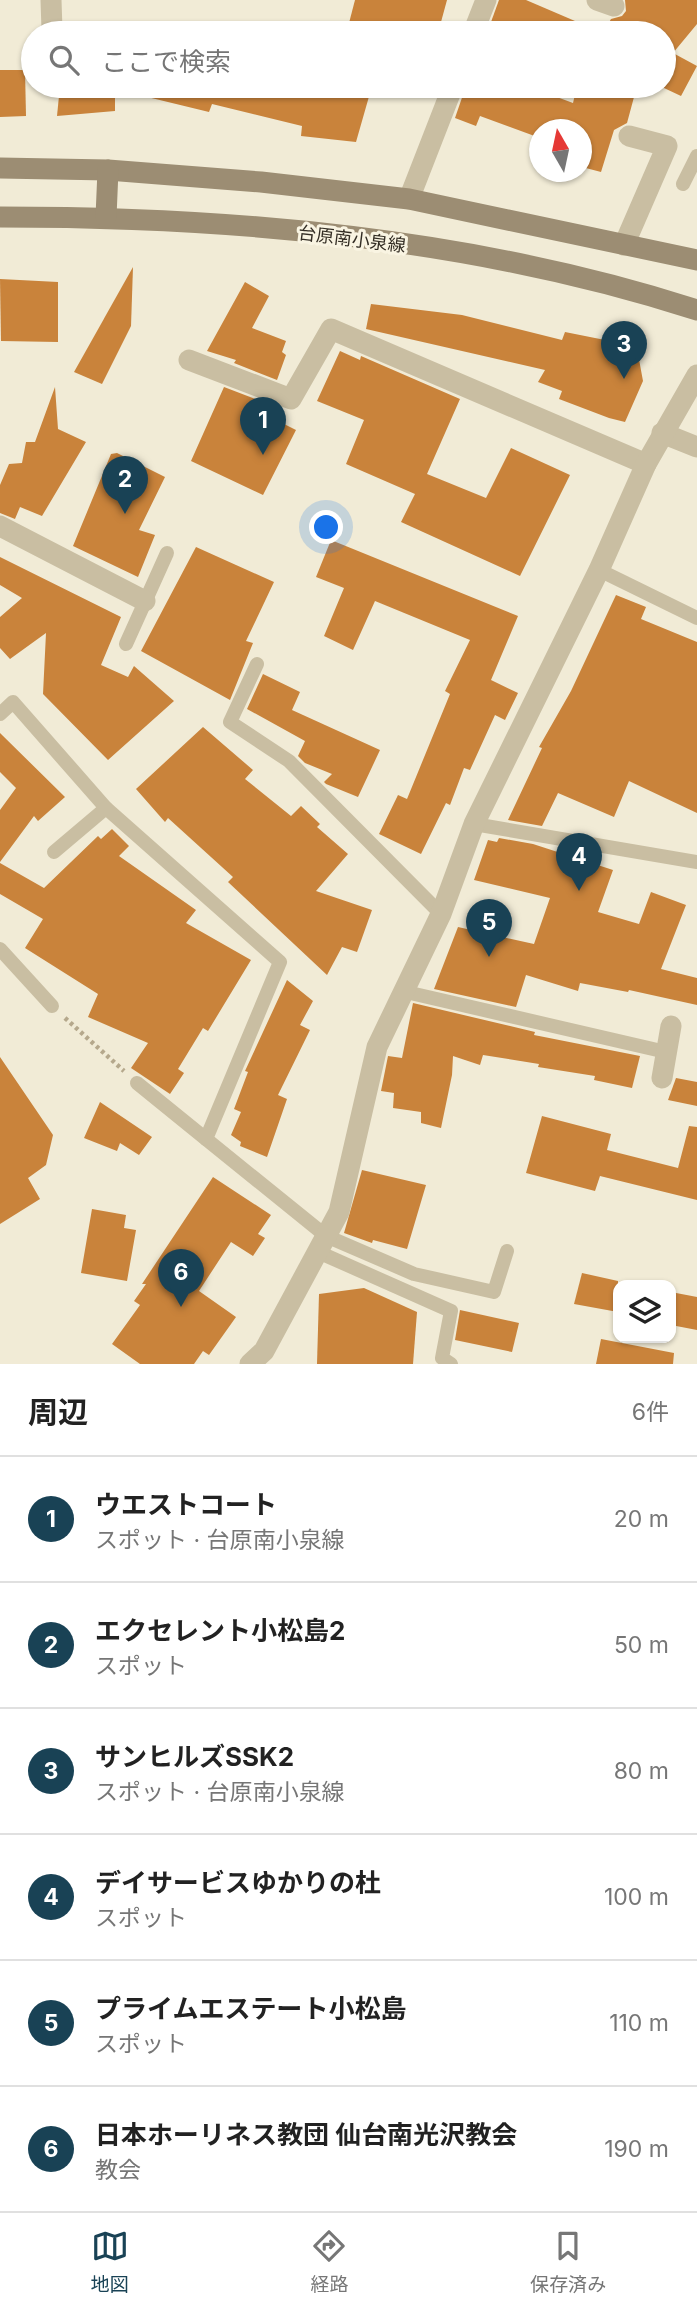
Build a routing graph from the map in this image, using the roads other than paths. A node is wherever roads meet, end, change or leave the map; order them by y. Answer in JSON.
{"nodes":[{"id":1,"x":51,"y":0,"type":"edge"},
{"id":2,"x":486,"y":0,"type":"edge"},
{"id":3,"x":51,"y":21,"type":"edge"},
{"id":4,"x":478,"y":21,"type":"edge"},
{"id":5,"x":448,"y":98,"type":"edge"},
{"id":6,"x":629,"y":136,"type":"dead end"},
{"id":7,"x":697,"y":156,"type":"edge"},
{"id":8,"x":0,"y":168,"type":"edge"},
{"id":9,"x":108,"y":170,"type":"junction"},
{"id":10,"x":683,"y":184,"type":"dead end"},
{"id":11,"x":409,"y":199,"type":"junction"},
{"id":12,"x":0,"y":216,"type":"edge"},
{"id":13,"x":106,"y":217,"type":"junction"},
{"id":14,"x":624,"y":245,"type":"junction"},
{"id":15,"x":697,"y":260,"type":"edge"},
{"id":16,"x":697,"y":310,"type":"edge"},
{"id":17,"x":189,"y":360,"type":"dead end"},
{"id":18,"x":697,"y":375,"type":"edge"},
{"id":19,"x":662,"y":433,"type":"junction"},
{"id":20,"x":697,"y":447,"type":"edge"},
{"id":21,"x":646,"y":464,"type":"junction"},
{"id":22,"x":0,"y":526,"type":"edge"},
{"id":23,"x":167,"y":553,"type":"dead end"},
{"id":24,"x":599,"y":569,"type":"junction"},
{"id":25,"x":145,"y":601,"type":"junction"},
{"id":26,"x":697,"y":618,"type":"edge"},
{"id":27,"x":126,"y":644,"type":"dead end"},
{"id":28,"x":257,"y":664,"type":"dead end"},
{"id":29,"x":0,"y":713,"type":"edge"},
{"id":30,"x":106,"y":808,"type":"junction"},
{"id":31,"x":474,"y":824,"type":"junction"},
{"id":32,"x":54,"y":852,"type":"dead end"},
{"id":33,"x":697,"y":862,"type":"edge"},
{"id":34,"x":441,"y":914,"type":"junction"},
{"id":35,"x":0,"y":949,"type":"edge"},
{"id":36,"x":406,"y":992,"type":"junction"},
{"id":37,"x":52,"y":1006,"type":"road end"},
{"id":38,"x":671,"y":1026,"type":"dead end"},
{"id":39,"x":666,"y":1052,"type":"junction"},
{"id":40,"x":662,"y":1079,"type":"dead end"},
{"id":41,"x":137,"y":1083,"type":"road end"},
{"id":42,"x":206,"y":1139,"type":"junction"},
{"id":43,"x":322,"y":1244,"type":"junction"},
{"id":44,"x":507,"y":1251,"type":"dead end"},
{"id":45,"x":250,"y":1364,"type":"edge"},
{"id":46,"x":451,"y":1364,"type":"edge"}],
"edges":[{"from":1,"to":3,"type":"street"},
{"from":2,"to":4,"type":"street"},
{"from":5,"to":11,"type":"street"},
{"from":6,"to":14,"type":"street"},
{"from":7,"to":10,"type":"lane"},
{"from":8,"to":9,"type":"street"},
{"from":9,"to":11,"type":"street"},
{"from":9,"to":13,"type":"street"},
{"from":11,"to":14,"type":"street"},
{"from":12,"to":13,"type":"street","name":"台原南小泉線"},
{"from":13,"to":16,"type":"street","name":"台原南小泉線"},
{"from":14,"to":15,"type":"street"},
{"from":17,"to":21,"type":"street"},
{"from":18,"to":19,"type":"street"},
{"from":19,"to":20,"type":"street"},
{"from":19,"to":21,"type":"street"},
{"from":21,"to":24,"type":"street"},
{"from":22,"to":25,"type":"street"},
{"from":23,"to":25,"type":"lane"},
{"from":24,"to":26,"type":"lane"},
{"from":24,"to":31,"type":"street"},
{"from":25,"to":27,"type":"lane"},
{"from":28,"to":34,"type":"lane"},
{"from":29,"to":30,"type":"lane"},
{"from":30,"to":32,"type":"lane"},
{"from":30,"to":42,"type":"lane"},
{"from":31,"to":33,"type":"lane"},
{"from":31,"to":34,"type":"street"},
{"from":34,"to":36,"type":"street"},
{"from":35,"to":37,"type":"lane"},
{"from":36,"to":39,"type":"lane"},
{"from":36,"to":43,"type":"street"},
{"from":38,"to":39,"type":"street"},
{"from":39,"to":40,"type":"street"},
{"from":41,"to":42,"type":"lane"},
{"from":42,"to":43,"type":"lane"},
{"from":43,"to":44,"type":"lane"},
{"from":43,"to":45,"type":"street"},
{"from":43,"to":46,"type":"lane"}]}
